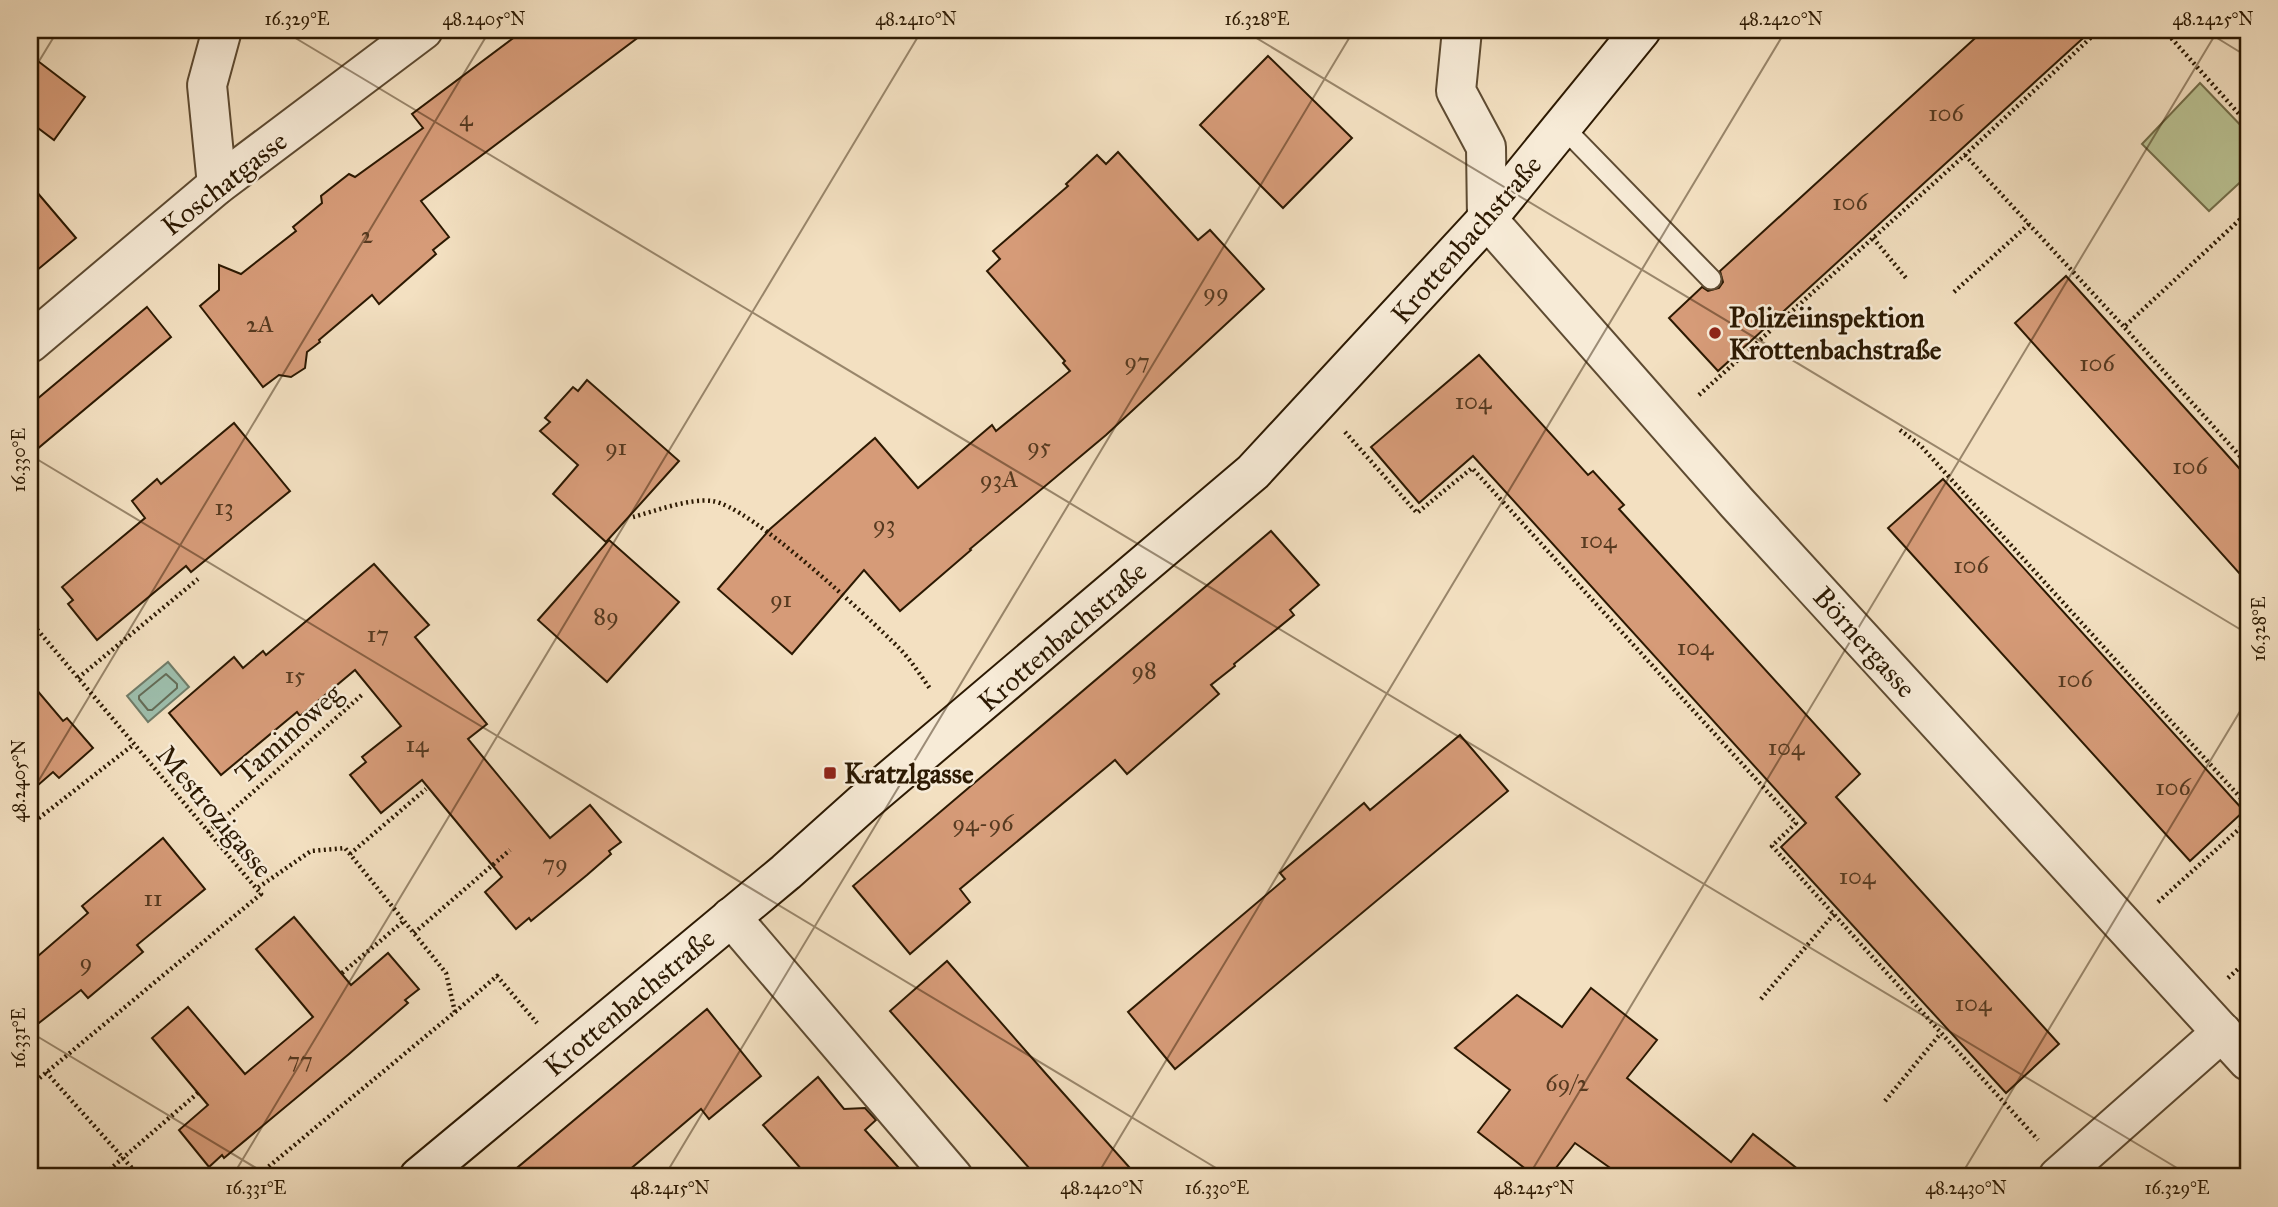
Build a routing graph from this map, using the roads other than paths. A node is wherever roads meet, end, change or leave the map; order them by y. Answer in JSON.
{"nodes":[{"id":1,"x":222,"y":30,"type":"edge"},
{"id":2,"x":423,"y":30,"type":"edge"},
{"id":3,"x":1462,"y":30,"type":"edge"},
{"id":4,"x":1642,"y":30,"type":"edge"},
{"id":5,"x":1563,"y":127,"type":"junction"},
{"id":6,"x":217,"y":185,"type":"junction"},
{"id":7,"x":1487,"y":219,"type":"junction"},
{"id":8,"x":1711,"y":279,"type":"dead end"},
{"id":9,"x":30,"y":344,"type":"edge"},
{"id":10,"x":731,"y":917,"type":"junction"},
{"id":11,"x":2222,"y":1032,"type":"junction"},
{"id":12,"x":2248,"y":1061,"type":"edge"},
{"id":13,"x":2062,"y":1174,"type":"edge"},
{"id":14,"x":419,"y":1177,"type":"edge"},
{"id":15,"x":953,"y":1177,"type":"edge"}],
"edges":[{"from":1,"to":6,"type":"street"},
{"from":2,"to":6,"type":"street","name":"Koschatgasse"},
{"from":3,"to":7,"type":"street"},
{"from":4,"to":5,"type":"street","name":"Krottenbachstraße"},
{"from":5,"to":7,"type":"street","name":"Krottenbachstraße"},
{"from":5,"to":8,"type":"lane"},
{"from":6,"to":9,"type":"street","name":"Koschatgasse"},
{"from":7,"to":10,"type":"street","name":"Krottenbachstraße"},
{"from":7,"to":11,"type":"street","name":"Börnergasse"},
{"from":10,"to":14,"type":"street","name":"Krottenbachstraße"},
{"from":10,"to":15,"type":"street"},
{"from":11,"to":12,"type":"street","name":"Börnergasse"},
{"from":11,"to":13,"type":"street"}]}
